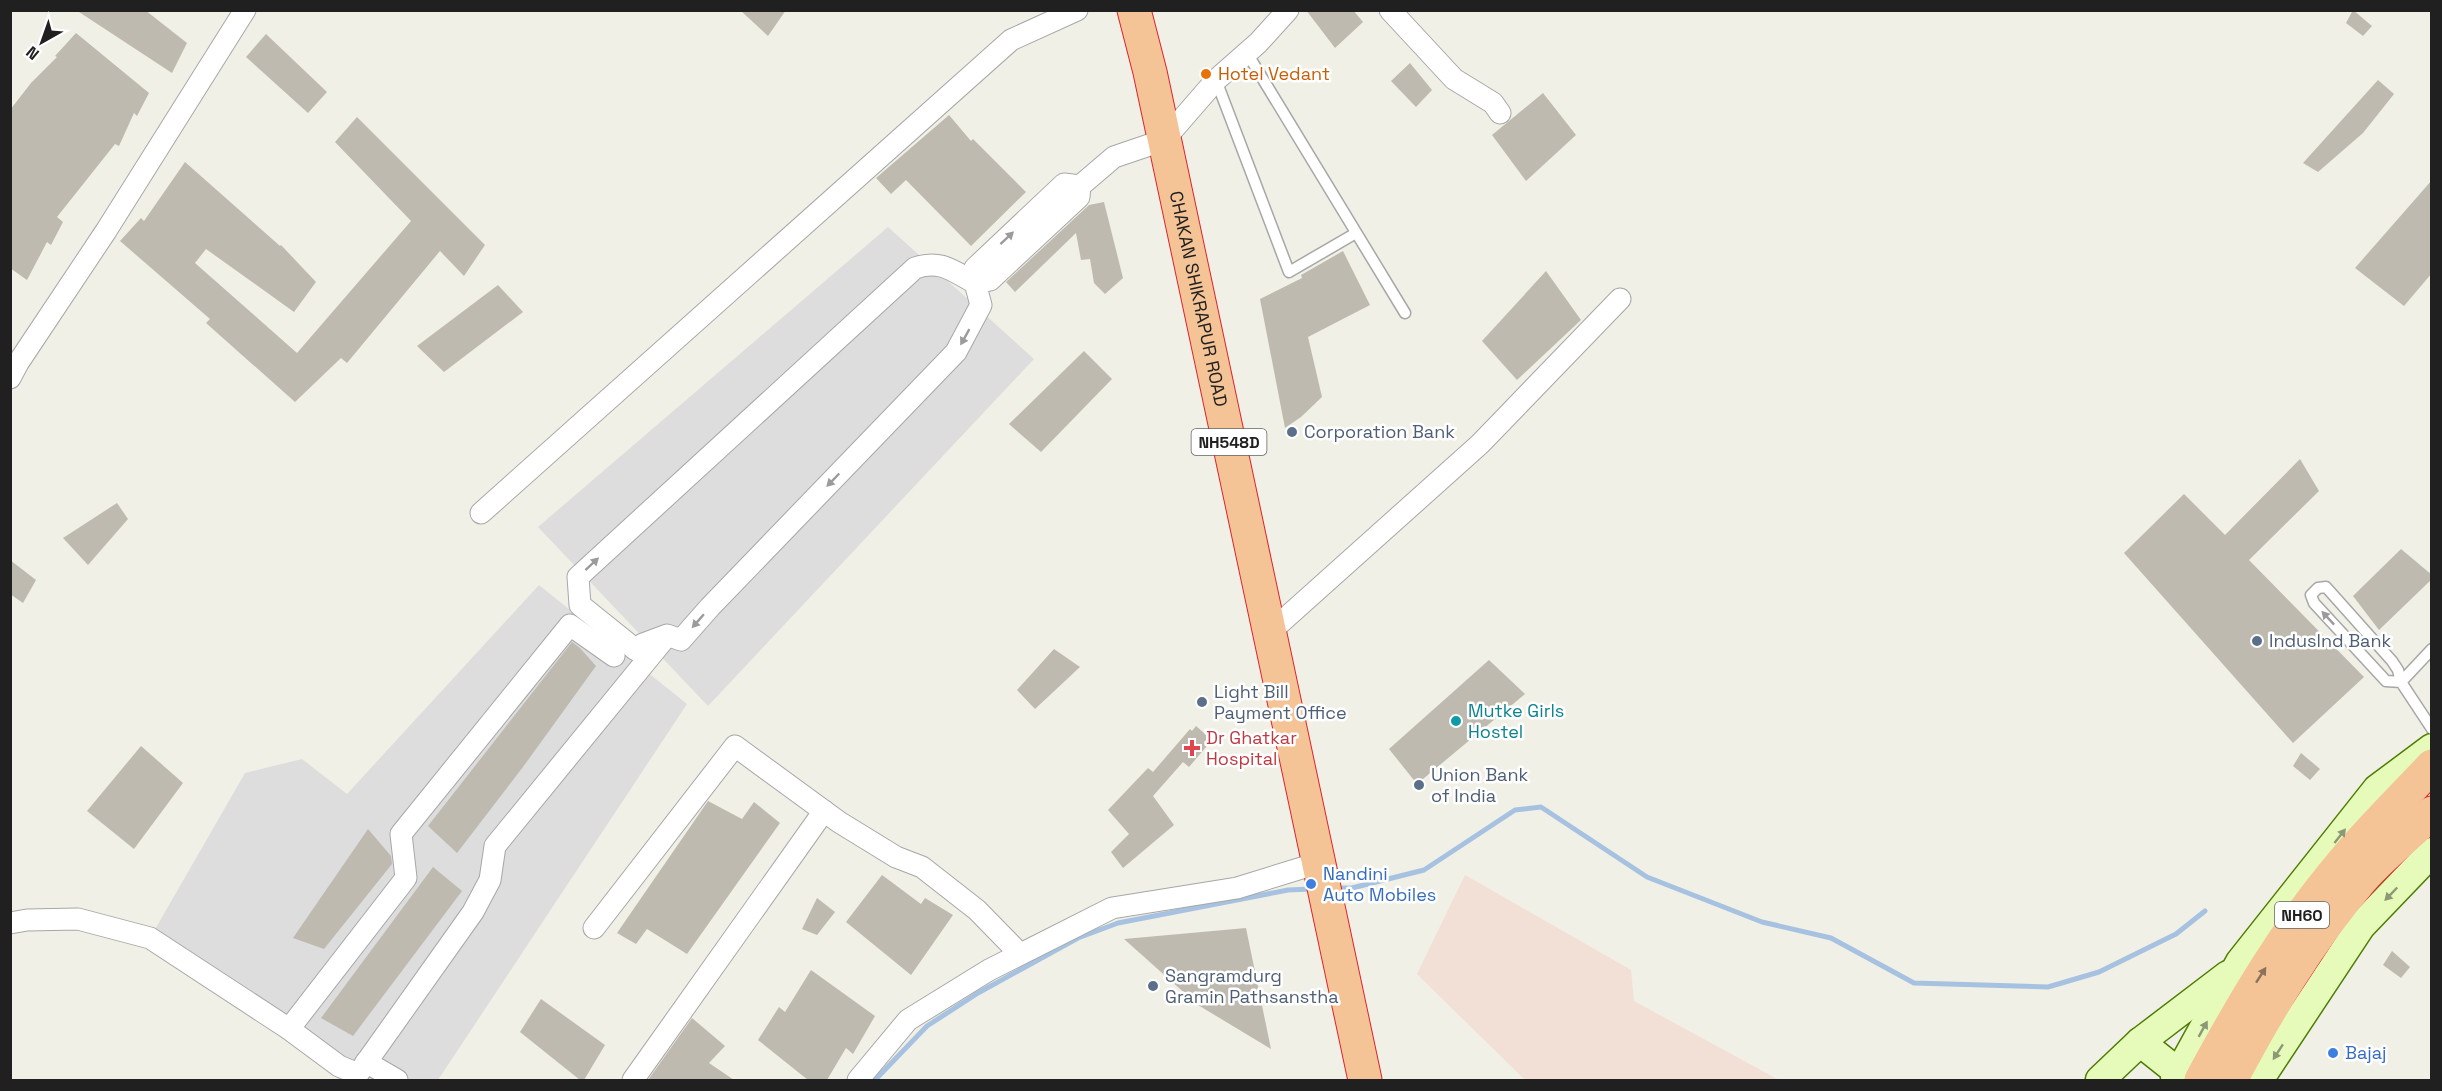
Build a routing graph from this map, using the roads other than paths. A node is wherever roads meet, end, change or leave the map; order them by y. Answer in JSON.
{"nodes":[{"id":1,"x":245,"y":10,"type":"edge"},
{"id":2,"x":1077,"y":10,"type":"edge"},
{"id":3,"x":1134,"y":10,"type":"edge"},
{"id":4,"x":1288,"y":10,"type":"edge"},
{"id":5,"x":1390,"y":10,"type":"edge"},
{"id":6,"x":1247,"y":53,"type":"junction"},
{"id":7,"x":1216,"y":80,"type":"junction"},
{"id":8,"x":1500,"y":113,"type":"dead end"},
{"id":9,"x":1164,"y":140,"type":"junction"},
{"id":10,"x":1356,"y":233,"type":"junction"},
{"id":11,"x":975,"y":283,"type":"junction"},
{"id":12,"x":1620,"y":299,"type":"dead end"},
{"id":13,"x":1405,"y":313,"type":"dead end"},
{"id":14,"x":10,"y":378,"type":"edge"},
{"id":15,"x":481,"y":513,"type":"dead end"},
{"id":16,"x":1269,"y":633,"type":"junction"},
{"id":17,"x":667,"y":635,"type":"junction"},
{"id":18,"x":2432,"y":649,"type":"edge"},
{"id":19,"x":614,"y":656,"type":"dead end"},
{"id":20,"x":2401,"y":682,"type":"junction"},
{"id":21,"x":2432,"y":729,"type":"edge"},
{"id":22,"x":2431,"y":761,"type":"edge"},
{"id":23,"x":824,"y":811,"type":"junction"},
{"id":24,"x":2432,"y":813,"type":"edge"},
{"id":25,"x":2432,"y":852,"type":"edge"},
{"id":26,"x":1322,"y":881,"type":"junction"},
{"id":27,"x":10,"y":923,"type":"edge"},
{"id":28,"x":594,"y":928,"type":"dead end"},
{"id":29,"x":1020,"y":954,"type":"junction"},
{"id":30,"x":2237,"y":968,"type":"junction"},
{"id":31,"x":289,"y":1029,"type":"junction"},
{"id":32,"x":2140,"y":1042,"type":"junction"},
{"id":33,"x":366,"y":1062,"type":"junction"},
{"id":34,"x":2185,"y":1078,"type":"edge"},
{"id":35,"x":396,"y":1080,"type":"edge"},
{"id":36,"x":633,"y":1080,"type":"edge"},
{"id":37,"x":858,"y":1080,"type":"edge"},
{"id":38,"x":1365,"y":1080,"type":"edge"},
{"id":39,"x":2100,"y":1080,"type":"edge"},
{"id":40,"x":2230,"y":1080,"type":"edge"},
{"id":41,"x":2259,"y":1080,"type":"edge"}],
"edges":[{"from":1,"to":14,"type":"street"},
{"from":2,"to":15,"type":"street"},
{"from":3,"to":9,"type":"highway","name":"CHAKAN SHIKRAPUR ROAD","number":"NH548D"},
{"from":4,"to":6,"type":"street"},
{"from":5,"to":8,"type":"street"},
{"from":6,"to":7,"type":"street"},
{"from":6,"to":10,"type":"lane"},
{"from":7,"to":9,"type":"street"},
{"from":7,"to":10,"type":"lane"},
{"from":9,"to":11,"type":"street"},
{"from":9,"to":16,"type":"highway","name":"CHAKAN SHIKRAPUR ROAD","number":"NH548D"},
{"from":10,"to":13,"type":"lane"},
{"from":11,"to":17,"type":"street","one_way":true},
{"from":17,"to":11,"type":"street","one_way":true},
{"from":12,"to":16,"type":"street"},
{"from":16,"to":26,"type":"highway","name":"CHAKAN SHIKRAPUR ROAD","number":"NH548D"},
{"from":17,"to":33,"type":"street"},
{"from":18,"to":20,"type":"lane"},
{"from":19,"to":31,"type":"street"},
{"from":20,"to":20,"type":"lane","one_way":true},
{"from":20,"to":21,"type":"lane"},
{"from":30,"to":22,"type":"main road","one_way":true},
{"from":34,"to":22,"type":"highway","number":"NH60","one_way":true},
{"from":23,"to":28,"type":"street"},
{"from":23,"to":29,"type":"street"},
{"from":23,"to":36,"type":"street"},
{"from":24,"to":40,"type":"highway","number":"NH60"},
{"from":25,"to":41,"type":"main road","one_way":true},
{"from":26,"to":29,"type":"street"},
{"from":26,"to":38,"type":"highway","name":"CHAKAN SHIKRAPUR ROAD","number":"NH548D"},
{"from":27,"to":31,"type":"street"},
{"from":29,"to":37,"type":"street"},
{"from":30,"to":32,"type":"main road"},
{"from":34,"to":30,"type":"main road","one_way":true},
{"from":31,"to":33,"type":"street"},
{"from":32,"to":34,"type":"main road"},
{"from":32,"to":39,"type":"main road"},
{"from":33,"to":35,"type":"street"}]}
